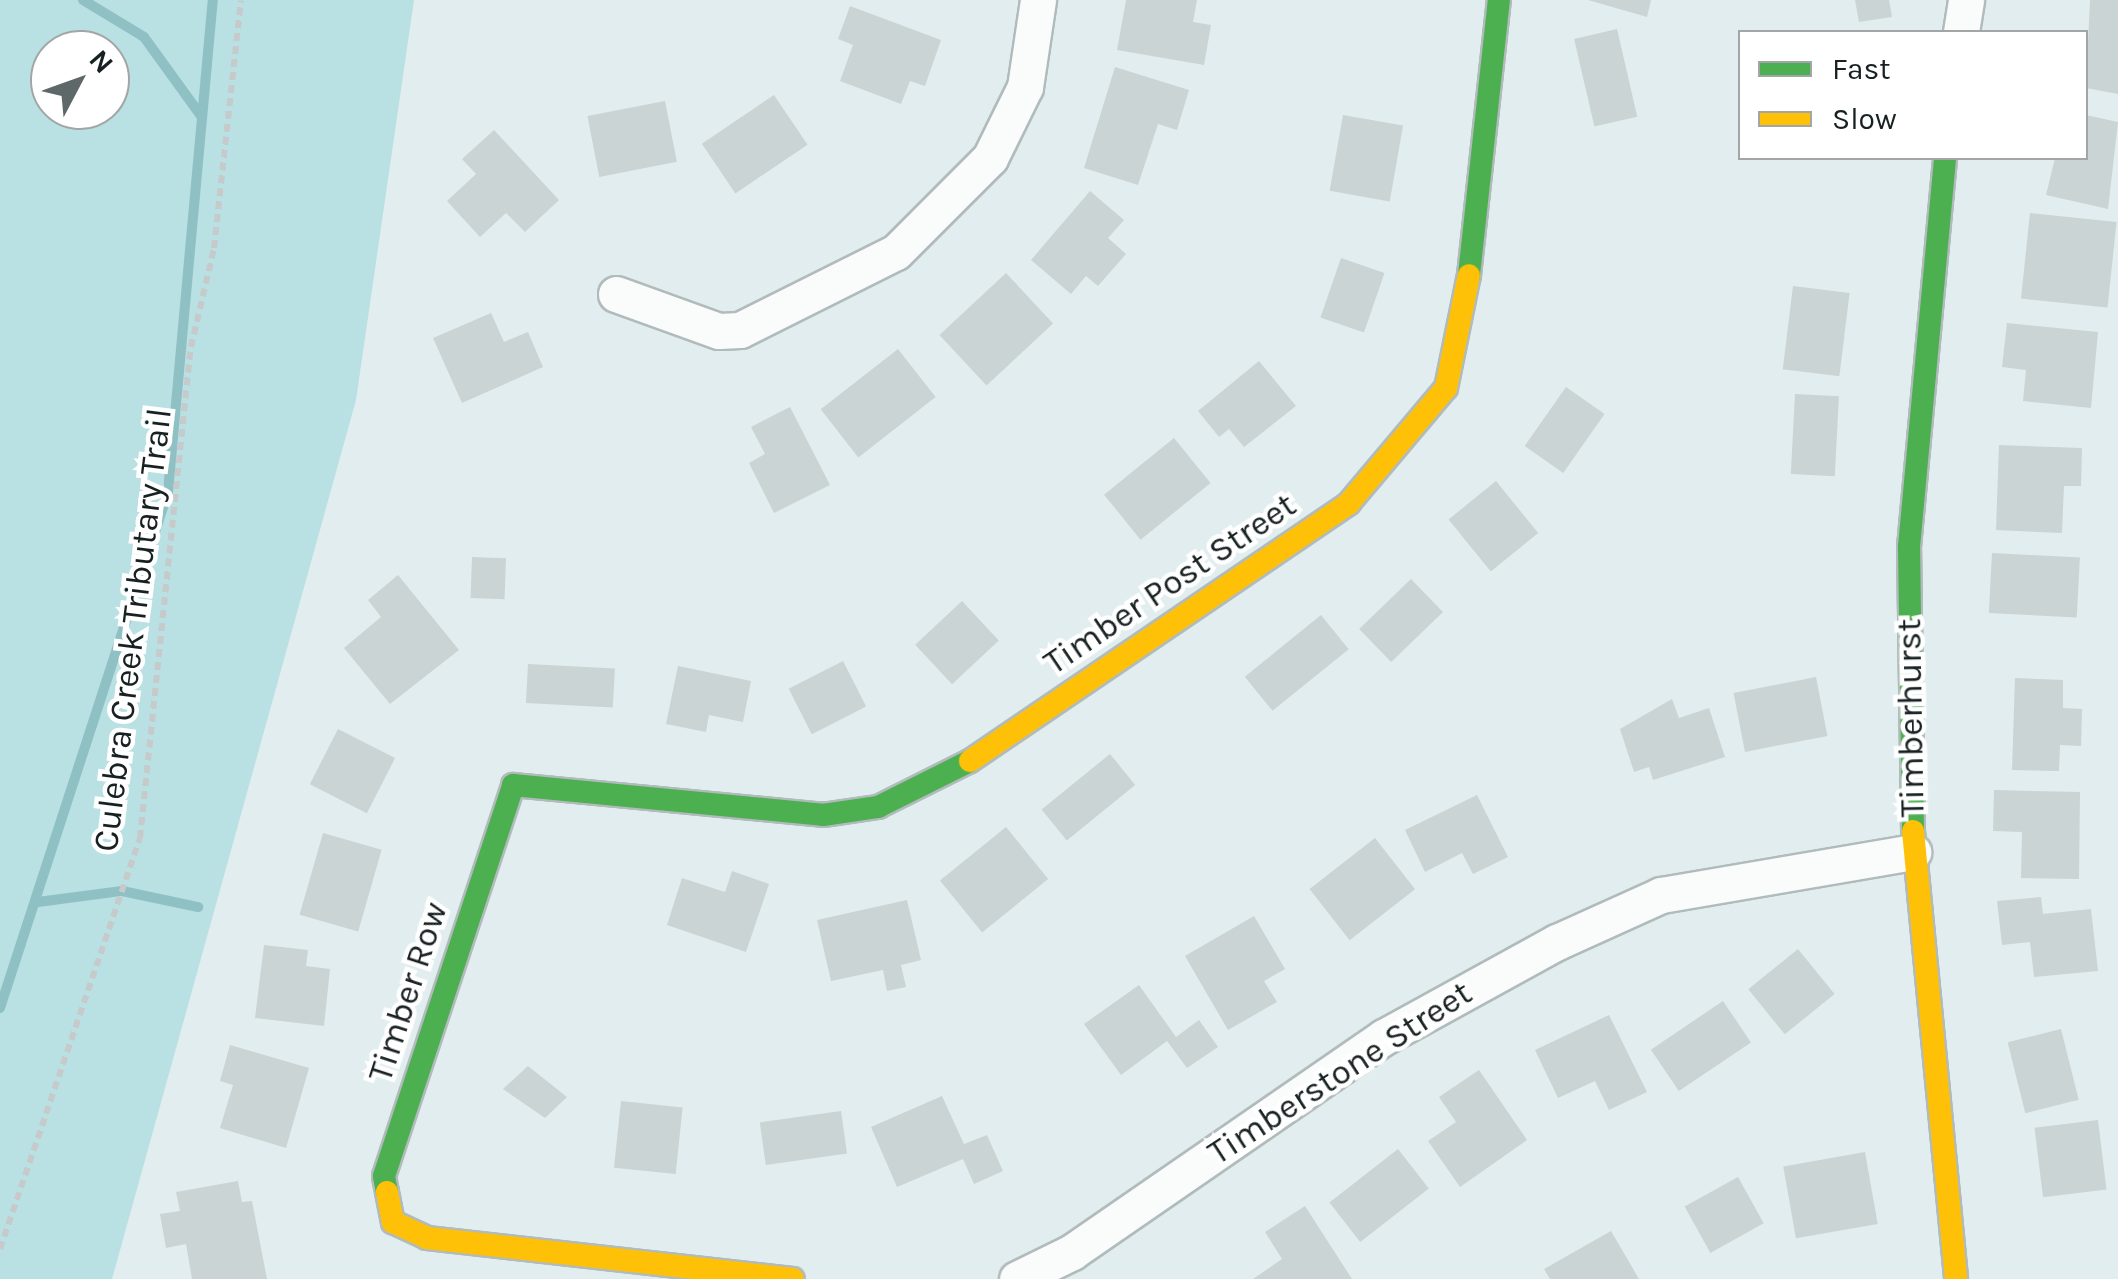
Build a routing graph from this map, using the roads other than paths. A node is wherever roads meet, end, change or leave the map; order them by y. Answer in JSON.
{"nodes":[{"id":1,"x":1038,"y":0,"type":"edge"},
{"id":2,"x":1499,"y":0,"type":"edge"},
{"id":3,"x":1966,"y":0,"type":"edge"},
{"id":4,"x":1961,"y":30,"type":"edge"},
{"id":5,"x":1946,"y":160,"type":"edge"},
{"id":6,"x":616,"y":294,"type":"dead end"},
{"id":7,"x":512,"y":785,"type":"joint"},
{"id":8,"x":1913,"y":852,"type":"junction"},
{"id":9,"x":792,"y":1279,"type":"edge"},
{"id":10,"x":1017,"y":1279,"type":"edge"},
{"id":11,"x":1956,"y":1279,"type":"edge"}],
"edges":[{"from":1,"to":6,"type":"street"},
{"from":2,"to":7,"type":"street","name":"Timber Post Street"},
{"from":3,"to":4,"type":"street"},
{"from":5,"to":8,"type":"street","name":"Timberhurst"},
{"from":7,"to":9,"type":"street","name":"Timber Row"},
{"from":8,"to":10,"type":"street","name":"Timberstone Street"},
{"from":8,"to":11,"type":"street","name":"Timberhurst"}]}
